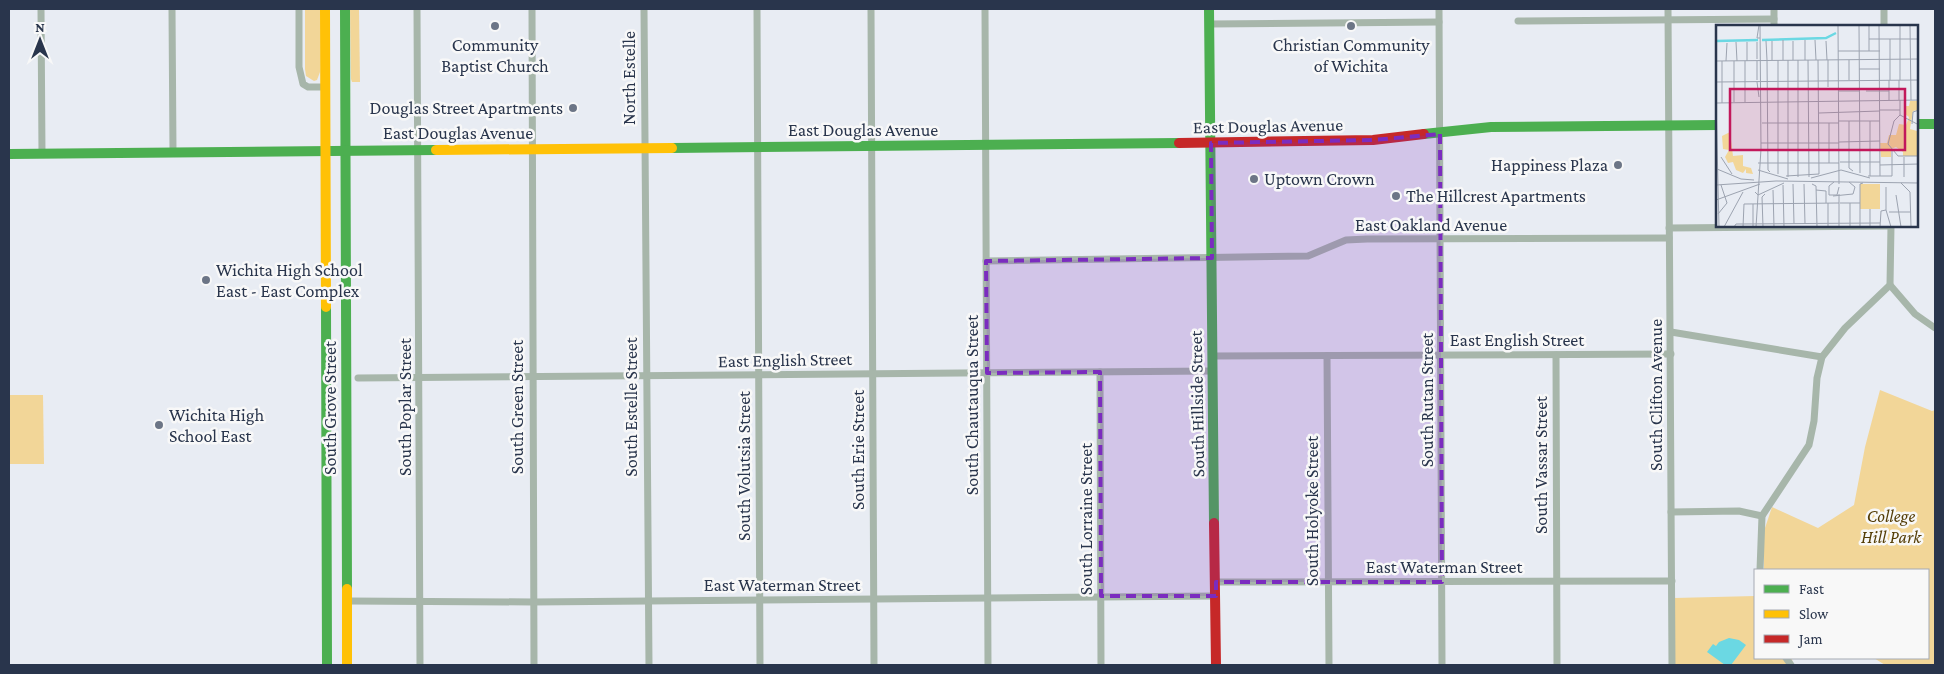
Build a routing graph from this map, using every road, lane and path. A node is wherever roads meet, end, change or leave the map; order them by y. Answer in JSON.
{"nodes":[{"id":1,"x":41,"y":9,"type":"edge"},
{"id":2,"x":172,"y":9,"type":"edge"},
{"id":3,"x":299,"y":9,"type":"edge"},
{"id":4,"x":325,"y":9,"type":"edge"},
{"id":5,"x":345,"y":9,"type":"edge"},
{"id":6,"x":417,"y":9,"type":"edge"},
{"id":7,"x":532,"y":9,"type":"edge"},
{"id":8,"x":644,"y":9,"type":"edge"},
{"id":9,"x":757,"y":9,"type":"edge"},
{"id":10,"x":871,"y":9,"type":"edge"},
{"id":11,"x":985,"y":9,"type":"edge"},
{"id":12,"x":1209,"y":9,"type":"edge"},
{"id":13,"x":1439,"y":9,"type":"edge"},
{"id":14,"x":1668,"y":9,"type":"edge"},
{"id":15,"x":1774,"y":9,"type":"edge"},
{"id":16,"x":1884,"y":9,"type":"edge"},
{"id":17,"x":1668,"y":20,"type":"junction"},
{"id":18,"x":1518,"y":21,"type":"dead end"},
{"id":19,"x":1439,"y":22,"type":"junction"},
{"id":20,"x":1774,"y":23,"type":"edge"},
{"id":21,"x":1209,"y":24,"type":"junction"},
{"id":22,"x":1884,"y":25,"type":"edge"},
{"id":23,"x":326,"y":87,"type":"junction"},
{"id":24,"x":1919,"y":124,"type":"edge"},
{"id":25,"x":1935,"y":124,"type":"edge"},
{"id":26,"x":1716,"y":125,"type":"edge"},
{"id":27,"x":1668,"y":126,"type":"junction"},
{"id":28,"x":1440,"y":134,"type":"junction"},
{"id":29,"x":1211,"y":143,"type":"junction"},
{"id":30,"x":986,"y":145,"type":"junction"},
{"id":31,"x":870,"y":146,"type":"junction"},
{"id":32,"x":757,"y":147,"type":"junction"},
{"id":33,"x":644,"y":148,"type":"junction"},
{"id":34,"x":532,"y":149,"type":"junction"},
{"id":35,"x":326,"y":150,"type":"junction"},
{"id":36,"x":345,"y":150,"type":"junction"},
{"id":37,"x":418,"y":150,"type":"junction"},
{"id":38,"x":173,"y":152,"type":"junction"},
{"id":39,"x":9,"y":154,"type":"edge"},
{"id":40,"x":42,"y":154,"type":"junction"},
{"id":41,"x":1669,"y":228,"type":"junction"},
{"id":42,"x":1716,"y":228,"type":"edge"},
{"id":43,"x":1892,"y":228,"type":"edge"},
{"id":44,"x":1669,"y":238,"type":"junction"},
{"id":45,"x":1441,"y":240,"type":"junction"},
{"id":46,"x":1212,"y":258,"type":"junction"},
{"id":47,"x":986,"y":261,"type":"junction"},
{"id":48,"x":1890,"y":285,"type":"junction"},
{"id":49,"x":1935,"y":328,"type":"edge"},
{"id":50,"x":1671,"y":332,"type":"junction"},
{"id":51,"x":1671,"y":354,"type":"junction"},
{"id":52,"x":1442,"y":355,"type":"junction"},
{"id":53,"x":1556,"y":355,"type":"junction"},
{"id":54,"x":1213,"y":356,"type":"junction"},
{"id":55,"x":1327,"y":356,"type":"junction"},
{"id":56,"x":1822,"y":357,"type":"junction"},
{"id":57,"x":1213,"y":371,"type":"junction"},
{"id":58,"x":1100,"y":372,"type":"junction"},
{"id":59,"x":987,"y":373,"type":"junction"},
{"id":60,"x":872,"y":374,"type":"junction"},
{"id":61,"x":758,"y":375,"type":"junction"},
{"id":62,"x":646,"y":376,"type":"junction"},
{"id":63,"x":358,"y":378,"type":"dead end"},
{"id":64,"x":532,"y":378,"type":"junction"},
{"id":65,"x":420,"y":379,"type":"junction"},
{"id":66,"x":1671,"y":512,"type":"junction"},
{"id":67,"x":1762,"y":516,"type":"junction"},
{"id":68,"x":1760,"y":569,"type":"edge"},
{"id":69,"x":1556,"y":581,"type":"junction"},
{"id":70,"x":1672,"y":581,"type":"junction"},
{"id":71,"x":1216,"y":582,"type":"junction"},
{"id":72,"x":1327,"y":582,"type":"junction"},
{"id":73,"x":1442,"y":582,"type":"junction"},
{"id":74,"x":1101,"y":596,"type":"junction"},
{"id":75,"x":1216,"y":596,"type":"junction"},
{"id":76,"x":988,"y":598,"type":"junction"},
{"id":77,"x":874,"y":599,"type":"junction"},
{"id":78,"x":759,"y":600,"type":"junction"},
{"id":79,"x":348,"y":601,"type":"junction"},
{"id":80,"x":648,"y":601,"type":"junction"},
{"id":81,"x":420,"y":602,"type":"junction"},
{"id":82,"x":533,"y":602,"type":"junction"},
{"id":83,"x":327,"y":665,"type":"edge"},
{"id":84,"x":348,"y":665,"type":"edge"},
{"id":85,"x":420,"y":665,"type":"edge"},
{"id":86,"x":534,"y":665,"type":"edge"},
{"id":87,"x":649,"y":665,"type":"edge"},
{"id":88,"x":760,"y":665,"type":"edge"},
{"id":89,"x":874,"y":665,"type":"edge"},
{"id":90,"x":988,"y":665,"type":"edge"},
{"id":91,"x":1101,"y":665,"type":"edge"},
{"id":92,"x":1216,"y":665,"type":"edge"},
{"id":93,"x":1329,"y":665,"type":"edge"},
{"id":94,"x":1442,"y":665,"type":"edge"},
{"id":95,"x":1557,"y":665,"type":"edge"},
{"id":96,"x":1672,"y":665,"type":"edge"}],
"edges":[{"from":1,"to":40,"type":"street"},
{"from":2,"to":38,"type":"street"},
{"from":3,"to":23,"type":"street"},
{"from":4,"to":23,"type":"main road","name":"South Grove Street"},
{"from":5,"to":36,"type":"main road","name":"South Grove Street"},
{"from":6,"to":37,"type":"street","name":"South Poplar Street"},
{"from":7,"to":34,"type":"street","name":"South Green Street"},
{"from":8,"to":33,"type":"street","name":"North Estelle"},
{"from":9,"to":32,"type":"street","name":"South Volutsia Street"},
{"from":10,"to":31,"type":"street","name":"South Erie Street"},
{"from":11,"to":30,"type":"street","name":"South Chautauqua Street"},
{"from":12,"to":21,"type":"main road","name":"South Hillside Street"},
{"from":13,"to":19,"type":"street","name":"South Rutan Street"},
{"from":14,"to":17,"type":"street","name":"South Clifton Avenue"},
{"from":15,"to":20,"type":"street"},
{"from":16,"to":22,"type":"street"},
{"from":17,"to":18,"type":"street"},
{"from":17,"to":20,"type":"street"},
{"from":17,"to":27,"type":"street","name":"South Clifton Avenue"},
{"from":19,"to":21,"type":"street"},
{"from":19,"to":28,"type":"street","name":"South Rutan Street"},
{"from":21,"to":29,"type":"main road","name":"South Hillside Street"},
{"from":23,"to":35,"type":"main road","name":"South Grove Street"},
{"from":24,"to":25,"type":"main road"},
{"from":26,"to":27,"type":"main road","name":"East Douglas Avenue"},
{"from":27,"to":28,"type":"main road","name":"East Douglas Avenue"},
{"from":27,"to":41,"type":"street","name":"South Clifton Avenue"},
{"from":28,"to":29,"type":"main road","name":"East Douglas Avenue"},
{"from":28,"to":45,"type":"street","name":"South Rutan Street"},
{"from":29,"to":30,"type":"main road","name":"East Douglas Avenue"},
{"from":29,"to":46,"type":"main road","name":"South Hillside Street"},
{"from":30,"to":31,"type":"main road","name":"East Douglas Avenue"},
{"from":30,"to":47,"type":"street","name":"South Chautauqua Street"},
{"from":31,"to":32,"type":"main road","name":"East Douglas Avenue"},
{"from":31,"to":60,"type":"street","name":"South Erie Street"},
{"from":32,"to":33,"type":"main road","name":"East Douglas Avenue"},
{"from":32,"to":61,"type":"street","name":"South Volutsia Street"},
{"from":33,"to":34,"type":"main road","name":"East Douglas Avenue"},
{"from":33,"to":62,"type":"street","name":"South Estelle Street"},
{"from":34,"to":37,"type":"main road","name":"East Douglas Avenue"},
{"from":34,"to":64,"type":"street","name":"South Green Street"},
{"from":35,"to":36,"type":"main road","name":"East Douglas Avenue"},
{"from":35,"to":38,"type":"main road","name":"East Douglas Avenue"},
{"from":35,"to":83,"type":"main road","name":"South Grove Street"},
{"from":36,"to":37,"type":"main road","name":"East Douglas Avenue"},
{"from":36,"to":79,"type":"main road","name":"South Grove Street"},
{"from":37,"to":65,"type":"street","name":"South Poplar Street"},
{"from":38,"to":40,"type":"main road","name":"East Douglas Avenue"},
{"from":39,"to":40,"type":"main road","name":"East Douglas Avenue"},
{"from":41,"to":42,"type":"street"},
{"from":41,"to":44,"type":"street","name":"South Clifton Avenue"},
{"from":43,"to":48,"type":"street"},
{"from":44,"to":45,"type":"street","name":"East Oakland Avenue"},
{"from":44,"to":50,"type":"street","name":"South Clifton Avenue"},
{"from":45,"to":46,"type":"street","name":"East Oakland Avenue"},
{"from":45,"to":52,"type":"street","name":"South Rutan Street"},
{"from":46,"to":47,"type":"street","name":"East Oakland Avenue"},
{"from":46,"to":54,"type":"main road","name":"South Hillside Street"},
{"from":47,"to":59,"type":"street","name":"South Chautauqua Street"},
{"from":48,"to":49,"type":"street"},
{"from":48,"to":56,"type":"street"},
{"from":50,"to":51,"type":"street","name":"South Clifton Avenue"},
{"from":50,"to":56,"type":"street"},
{"from":51,"to":53,"type":"street","name":"East English Street"},
{"from":51,"to":66,"type":"street","name":"South Clifton Avenue"},
{"from":52,"to":53,"type":"street","name":"East English Street"},
{"from":52,"to":55,"type":"street","name":"East English Street"},
{"from":52,"to":73,"type":"street","name":"South Rutan Street"},
{"from":53,"to":69,"type":"street","name":"South Vassar Street"},
{"from":54,"to":55,"type":"street","name":"East English Street"},
{"from":54,"to":57,"type":"main road","name":"South Hillside Street"},
{"from":55,"to":72,"type":"street","name":"South Holyoke Street"},
{"from":56,"to":67,"type":"street"},
{"from":57,"to":58,"type":"street","name":"East English Street"},
{"from":57,"to":71,"type":"main road","name":"South Hillside Street"},
{"from":58,"to":59,"type":"street","name":"East English Street"},
{"from":58,"to":74,"type":"street","name":"South Lorraine Street"},
{"from":59,"to":60,"type":"street","name":"East English Street"},
{"from":59,"to":76,"type":"street","name":"South Chautauqua Street"},
{"from":60,"to":61,"type":"street","name":"East English Street"},
{"from":60,"to":77,"type":"street","name":"South Erie Street"},
{"from":61,"to":62,"type":"street","name":"East English Street"},
{"from":61,"to":78,"type":"street","name":"South Volutsia Street"},
{"from":62,"to":64,"type":"street","name":"East English Street"},
{"from":62,"to":80,"type":"street","name":"South Estelle Street"},
{"from":63,"to":65,"type":"street","name":"East English Street"},
{"from":64,"to":65,"type":"street","name":"East English Street"},
{"from":64,"to":82,"type":"street","name":"South Green Street"},
{"from":65,"to":81,"type":"street","name":"South Poplar Street"},
{"from":66,"to":67,"type":"street"},
{"from":66,"to":70,"type":"street","name":"South Clifton Avenue"},
{"from":67,"to":68,"type":"street"},
{"from":69,"to":70,"type":"street","name":"East Waterman Street"},
{"from":69,"to":73,"type":"street","name":"East Waterman Street"},
{"from":69,"to":95,"type":"street","name":"South Vassar Street"},
{"from":70,"to":96,"type":"street","name":"South Clifton Avenue"},
{"from":71,"to":72,"type":"street","name":"East Waterman Street"},
{"from":71,"to":75,"type":"main road","name":"South Hillside Street"},
{"from":72,"to":73,"type":"street","name":"East Waterman Street"},
{"from":72,"to":93,"type":"street","name":"South Holyoke Street"},
{"from":73,"to":94,"type":"street","name":"South Rutan Street"},
{"from":74,"to":75,"type":"street","name":"East Waterman Street"},
{"from":74,"to":76,"type":"street","name":"East Waterman Street"},
{"from":74,"to":91,"type":"street","name":"South Lorraine Street"},
{"from":75,"to":92,"type":"main road","name":"South Hillside Street"},
{"from":76,"to":77,"type":"street","name":"East Waterman Street"},
{"from":76,"to":90,"type":"street","name":"South Chautauqua Street"},
{"from":77,"to":78,"type":"street","name":"East Waterman Street"},
{"from":77,"to":89,"type":"street","name":"South Erie Street"},
{"from":78,"to":80,"type":"street","name":"East Waterman Street"},
{"from":78,"to":88,"type":"street","name":"South Volutsia Street"},
{"from":79,"to":81,"type":"street","name":"East Waterman Street"},
{"from":79,"to":84,"type":"main road","name":"South Grove Street"},
{"from":80,"to":82,"type":"street","name":"East Waterman Street"},
{"from":80,"to":87,"type":"street","name":"South Estelle Street"},
{"from":81,"to":82,"type":"street","name":"East Waterman Street"},
{"from":81,"to":85,"type":"street","name":"South Poplar Street"},
{"from":82,"to":86,"type":"street","name":"South Green Street"}]}
